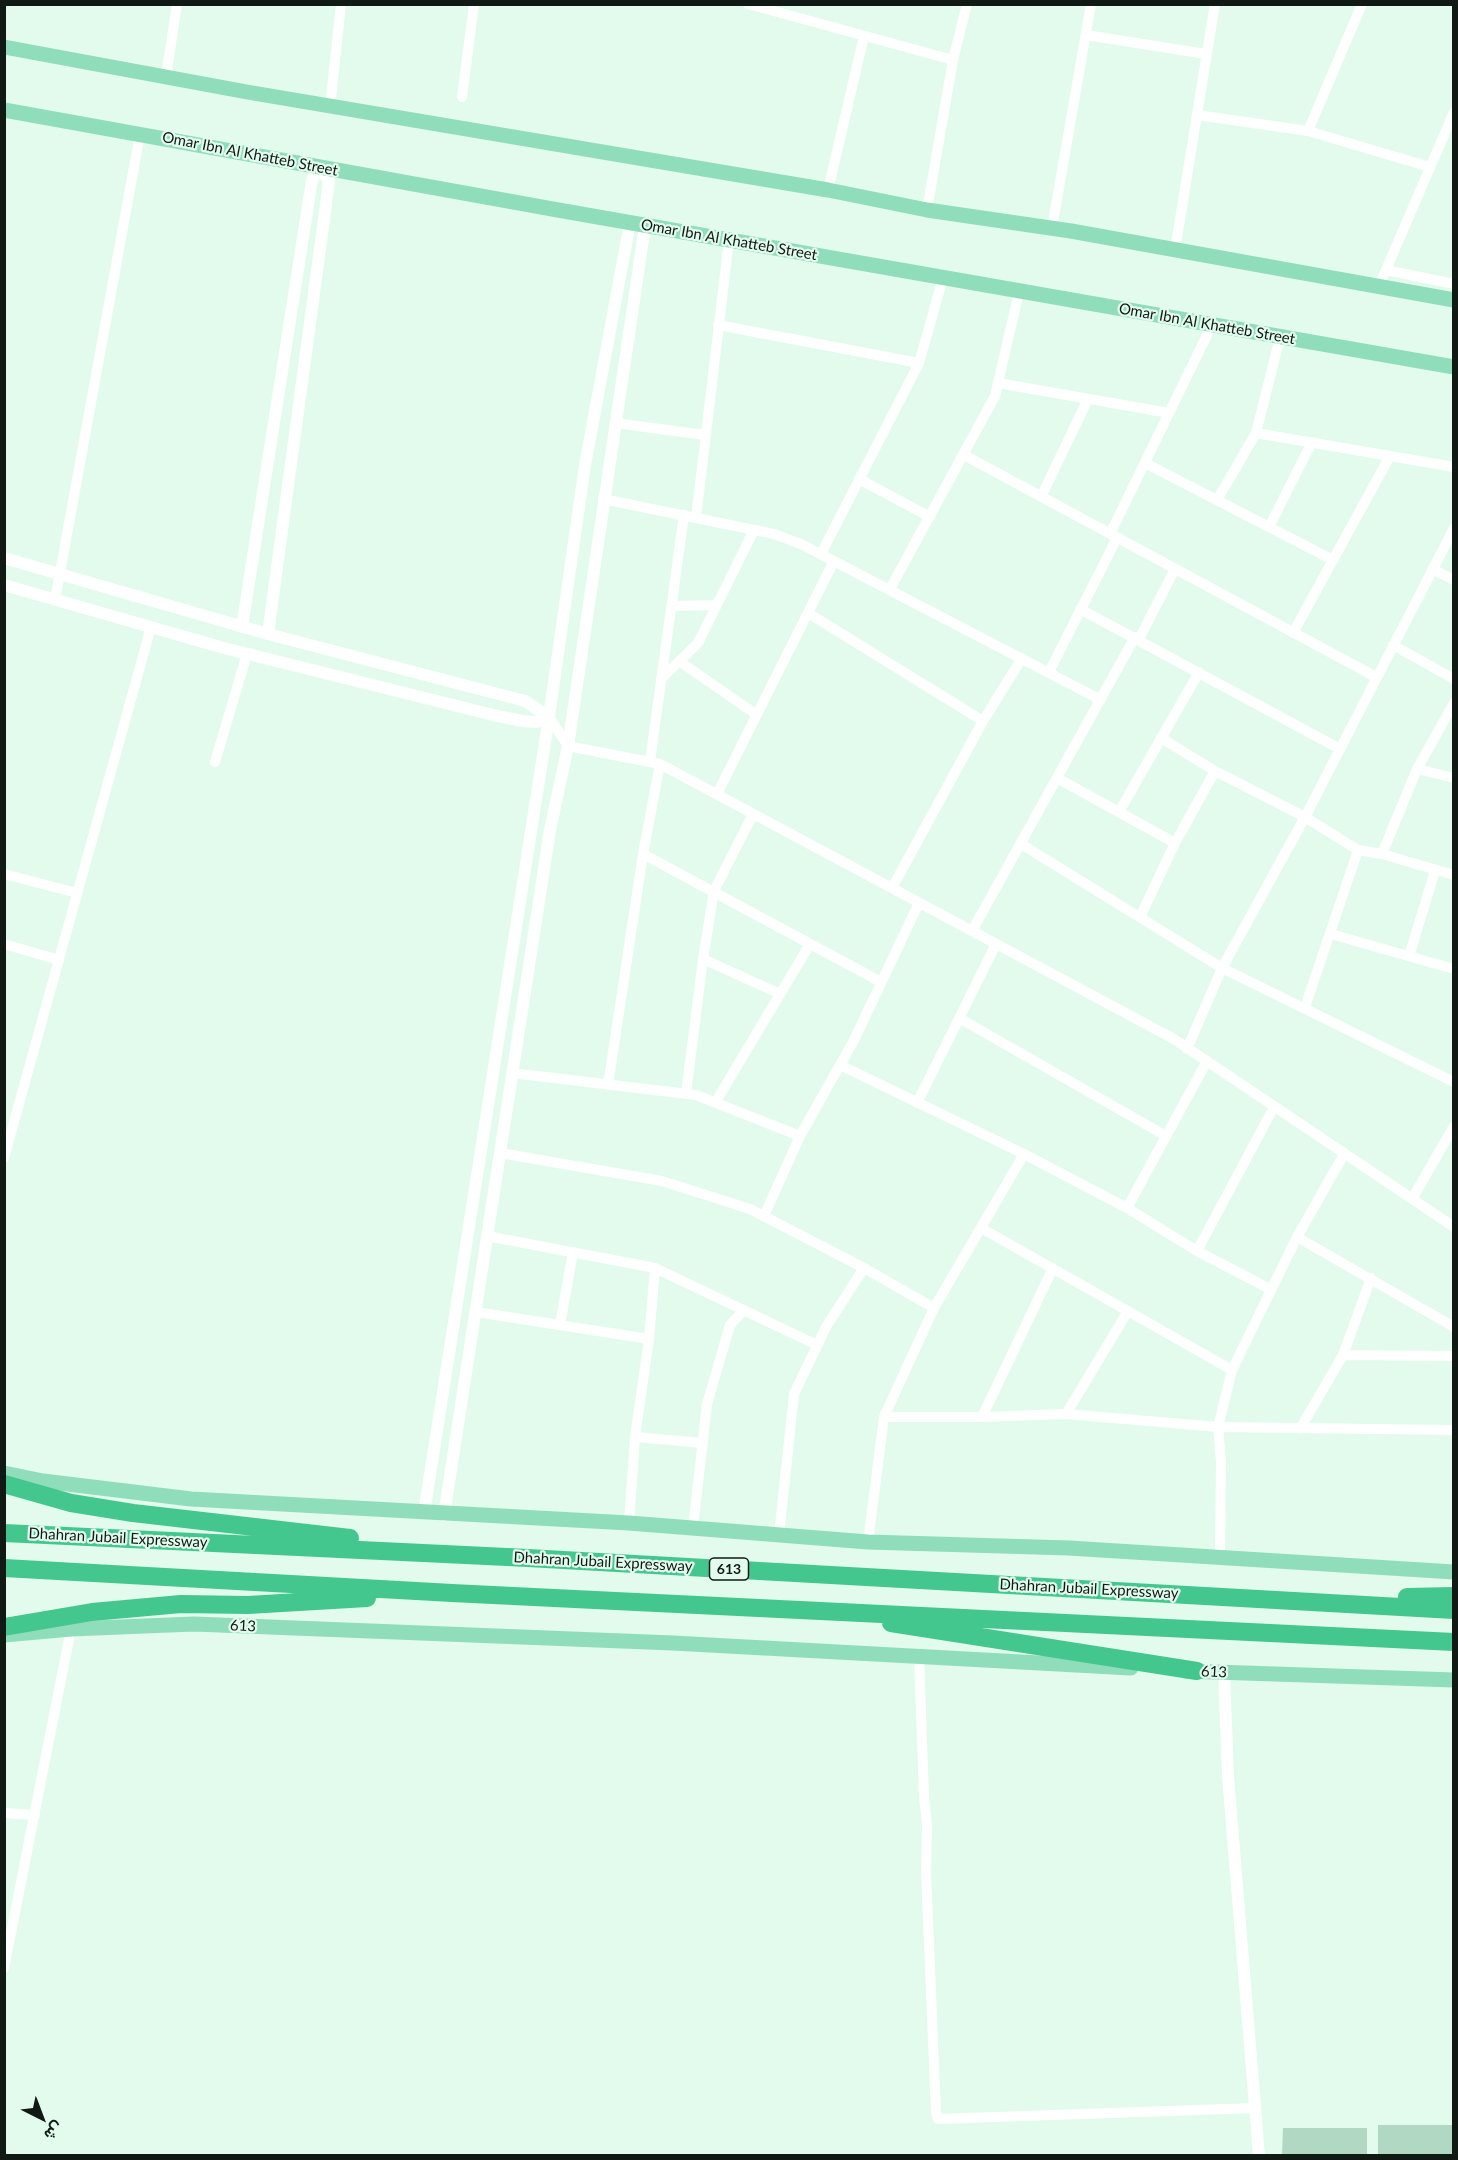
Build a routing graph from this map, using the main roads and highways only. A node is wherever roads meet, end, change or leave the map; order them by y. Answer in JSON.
{"nodes":[{"id":1,"x":4,"y":47,"type":"edge"},
{"id":2,"x":4,"y":110,"type":"edge"},
{"id":3,"x":1454,"y":300,"type":"edge"},
{"id":4,"x":1454,"y":367,"type":"edge"},
{"id":5,"x":4,"y":1473,"type":"edge"},
{"id":6,"x":4,"y":1484,"type":"edge"},
{"id":7,"x":4,"y":1533,"type":"edge"},
{"id":8,"x":528,"y":1558,"type":"junction"},
{"id":9,"x":4,"y":1568,"type":"edge"},
{"id":10,"x":1454,"y":1572,"type":"edge"},
{"id":11,"x":452,"y":1593,"type":"junction"},
{"id":12,"x":1454,"y":1596,"type":"edge"},
{"id":13,"x":1281,"y":1600,"type":"junction"},
{"id":14,"x":794,"y":1608,"type":"junction"},
{"id":15,"x":1454,"y":1610,"type":"edge"},
{"id":16,"x":4,"y":1627,"type":"edge"},
{"id":17,"x":4,"y":1635,"type":"edge"},
{"id":18,"x":1454,"y":1642,"type":"edge"},
{"id":19,"x":1197,"y":1671,"type":"junction"},
{"id":20,"x":1454,"y":1680,"type":"edge"}],
"edges":[{"from":1,"to":3,"type":"main road"},
{"from":2,"to":4,"type":"main road","name":"Omar Ibn Al Khatteb Street"},
{"from":5,"to":10,"type":"main road"},
{"from":6,"to":8,"type":"highway"},
{"from":7,"to":8,"type":"highway","name":"Dhahran Jubail Expressway","number":"613"},
{"from":8,"to":13,"type":"highway","name":"Dhahran Jubail Expressway","number":"613"},
{"from":9,"to":11,"type":"highway"},
{"from":11,"to":14,"type":"highway"},
{"from":11,"to":16,"type":"highway"},
{"from":12,"to":13,"type":"highway"},
{"from":13,"to":15,"type":"highway","name":"Dhahran Jubail Expressway","number":"613"},
{"from":14,"to":18,"type":"highway"},
{"from":14,"to":19,"type":"highway"},
{"from":17,"to":19,"type":"main road","name":"613"},
{"from":19,"to":20,"type":"main road","name":"613"}]}
